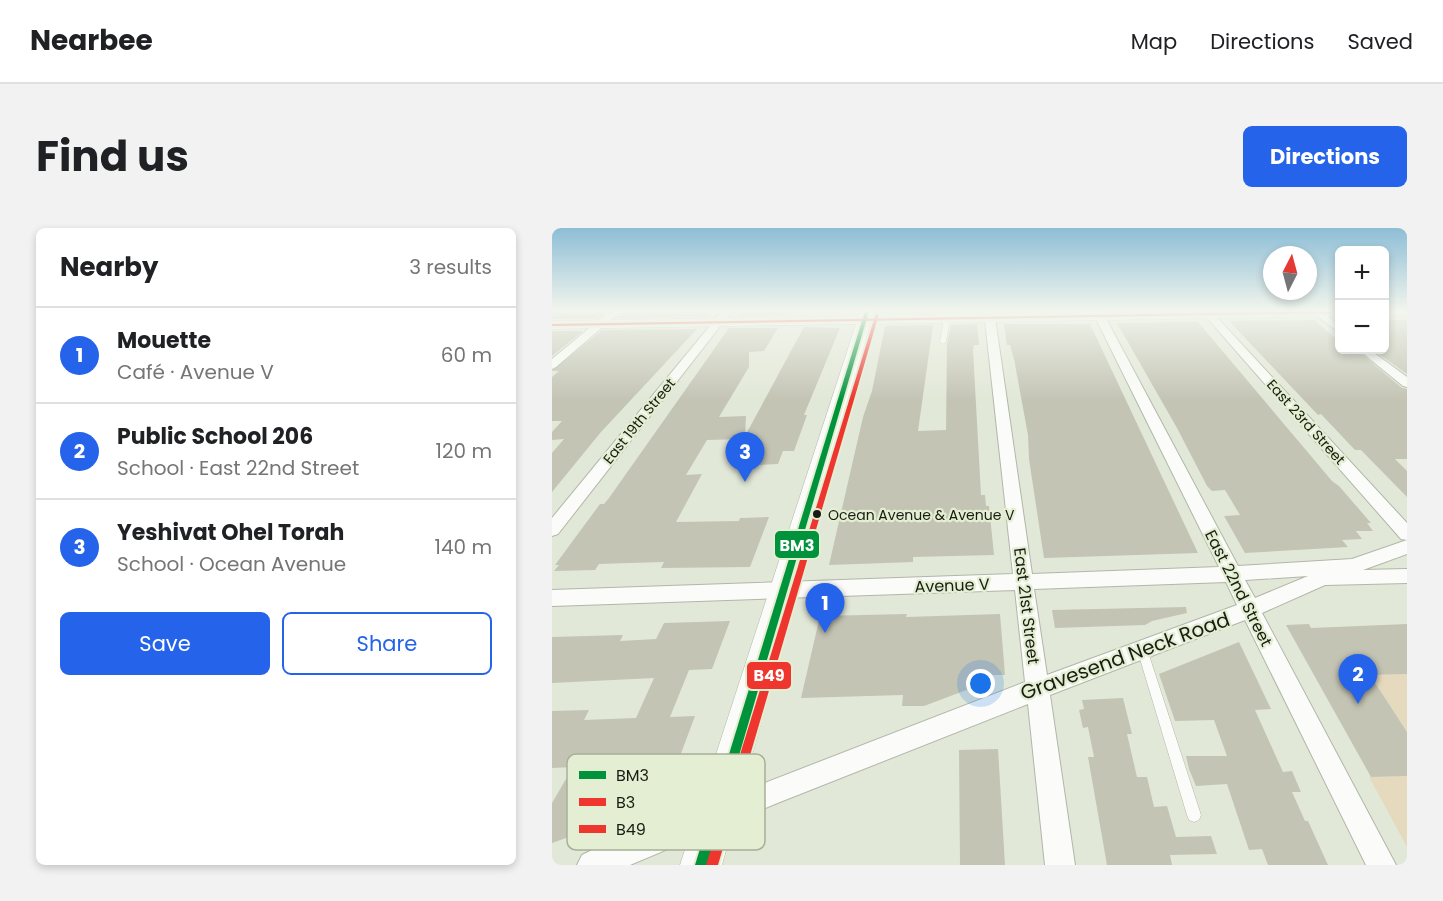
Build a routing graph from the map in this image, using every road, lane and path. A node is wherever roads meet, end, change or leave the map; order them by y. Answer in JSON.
{"nodes":[{"id":1,"x":580,"y":341,"type":"edge"},
{"id":2,"x":702,"y":341,"type":"edge"},
{"id":3,"x":858,"y":341,"type":"edge"},
{"id":4,"x":992,"y":341,"type":"edge"},
{"id":5,"x":1113,"y":341,"type":"edge"},
{"id":6,"x":1233,"y":341,"type":"edge"},
{"id":7,"x":1369,"y":354,"type":"edge"},
{"id":8,"x":552,"y":365,"type":"edge"},
{"id":9,"x":1407,"y":383,"type":"edge"},
{"id":10,"x":552,"y":530,"type":"edge"},
{"id":11,"x":1407,"y":534,"type":"edge"},
{"id":12,"x":1407,"y":547,"type":"edge"},
{"id":13,"x":1231,"y":573,"type":"junction"},
{"id":14,"x":1407,"y":576,"type":"edge"},
{"id":15,"x":1024,"y":583,"type":"junction"},
{"id":16,"x":784,"y":590,"type":"junction"},
{"id":17,"x":552,"y":598,"type":"edge"},
{"id":18,"x":1250,"y":609,"type":"junction"},
{"id":19,"x":1142,"y":649,"type":"junction"},
{"id":20,"x":1037,"y":688,"type":"junction"},
{"id":21,"x":735,"y":754,"type":"edge"},
{"id":22,"x":765,"y":796,"type":"edge"},
{"id":23,"x":1194,"y":815,"type":"dead end"},
{"id":24,"x":630,"y":850,"type":"edge"},
{"id":25,"x":706,"y":850,"type":"edge"},
{"id":26,"x":592,"y":865,"type":"edge"},
{"id":27,"x":701,"y":865,"type":"edge"},
{"id":28,"x":1060,"y":865,"type":"edge"},
{"id":29,"x":1381,"y":865,"type":"edge"}],
"edges":[{"from":1,"to":8,"type":"street"},
{"from":2,"to":10,"type":"street","name":"East 19th Street"},
{"from":3,"to":16,"type":"main road"},
{"from":4,"to":15,"type":"street","name":"East 21st Street"},
{"from":5,"to":13,"type":"street","name":"East 22nd Street"},
{"from":6,"to":11,"type":"street","name":"East 23rd Street"},
{"from":7,"to":9,"type":"street"},
{"from":12,"to":13,"type":"street","name":"Avenue V"},
{"from":13,"to":15,"type":"street","name":"Avenue V"},
{"from":13,"to":18,"type":"street","name":"East 22nd Street"},
{"from":14,"to":18,"type":"street","name":"Gravesend Neck Road"},
{"from":15,"to":16,"type":"street","name":"Avenue V"},
{"from":15,"to":20,"type":"street","name":"East 21st Street"},
{"from":16,"to":17,"type":"street","name":"Avenue V"},
{"from":16,"to":21,"type":"main road"},
{"from":18,"to":19,"type":"street","name":"Gravesend Neck Road"},
{"from":18,"to":29,"type":"street","name":"East 22nd Street"},
{"from":19,"to":20,"type":"street","name":"Gravesend Neck Road"},
{"from":19,"to":23,"type":"lane"},
{"from":20,"to":22,"type":"street","name":"Gravesend Neck Road"},
{"from":20,"to":28,"type":"street","name":"East 21st Street"},
{"from":24,"to":26,"type":"street","name":"Gravesend Neck Road"},
{"from":25,"to":27,"type":"main road"}]}
